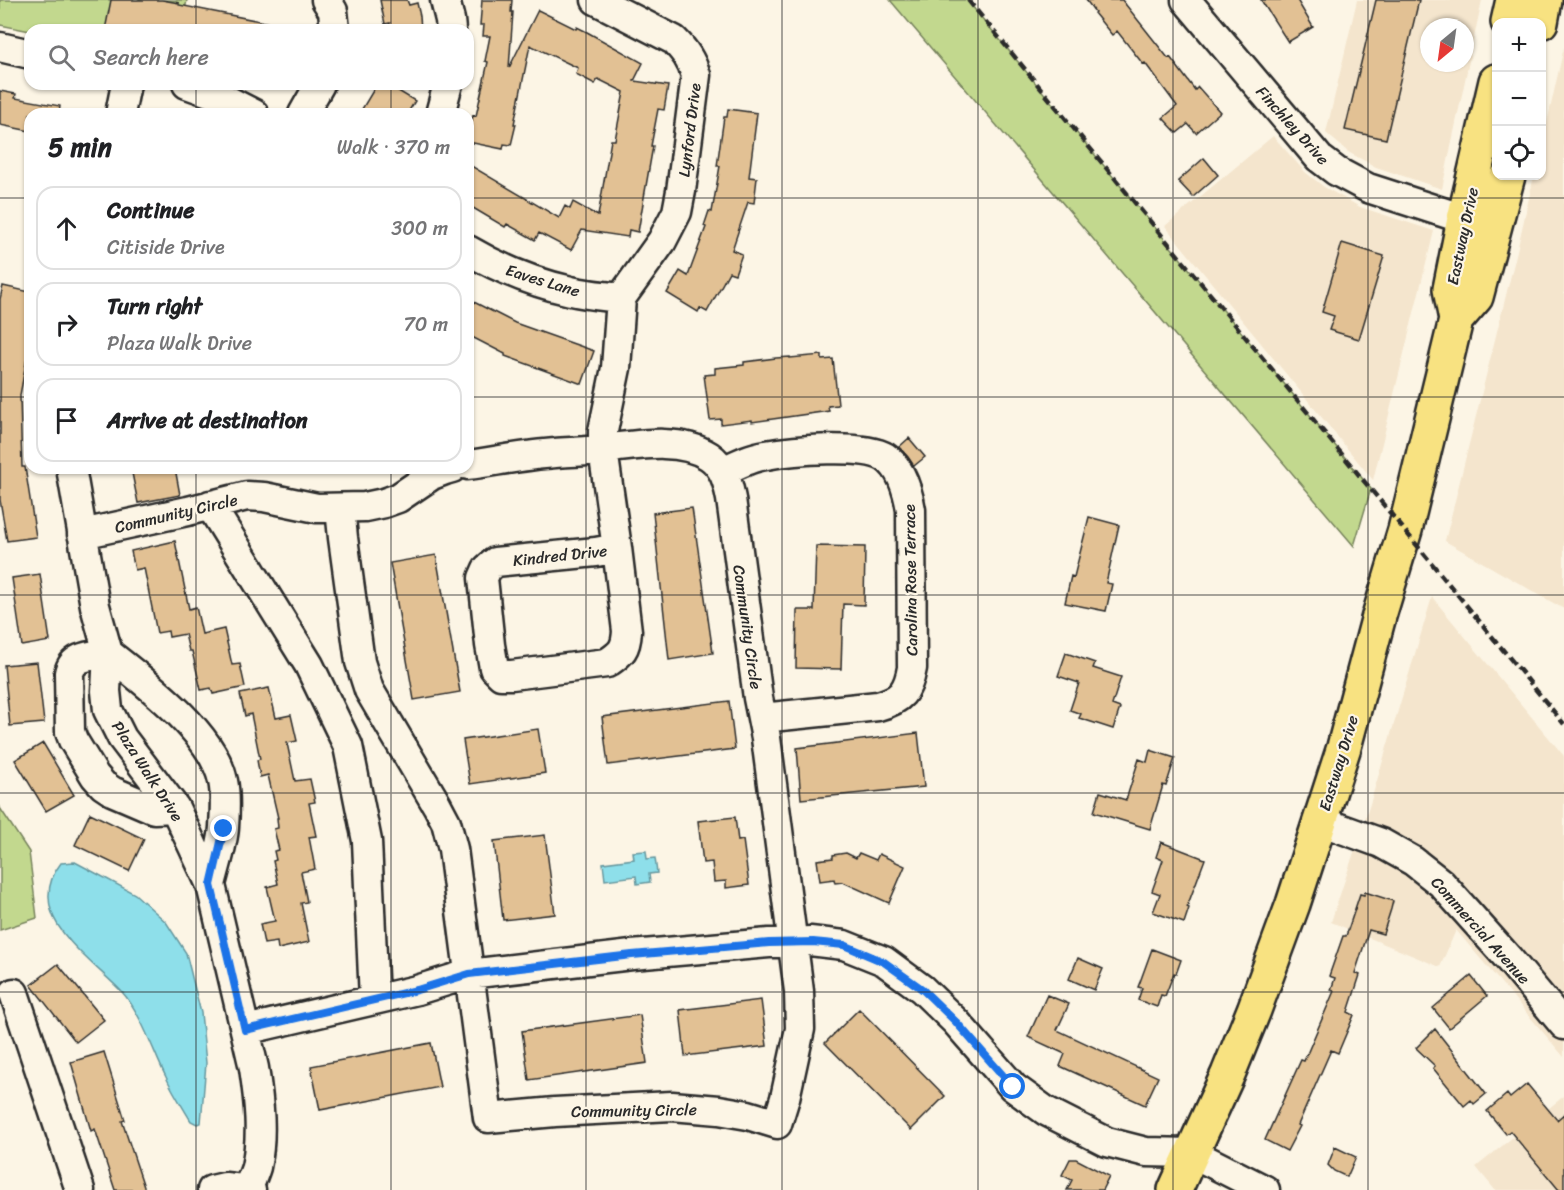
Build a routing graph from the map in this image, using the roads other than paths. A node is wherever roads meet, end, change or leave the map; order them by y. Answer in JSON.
{"nodes":[{"id":1,"x":326,"y":0,"type":"edge"},
{"id":2,"x":445,"y":0,"type":"edge"},
{"id":3,"x":596,"y":0,"type":"edge"},
{"id":4,"x":1186,"y":0,"type":"edge"},
{"id":5,"x":1513,"y":0,"type":"edge"},
{"id":6,"x":1545,"y":0,"type":"edge"},
{"id":7,"x":1509,"y":18,"type":"edge"},
{"id":8,"x":1542,"y":18,"type":"edge"},
{"id":9,"x":334,"y":24,"type":"edge"},
{"id":10,"x":450,"y":24,"type":"edge"},
{"id":11,"x":0,"y":47,"type":"edge"},
{"id":12,"x":24,"y":53,"type":"edge"},
{"id":13,"x":125,"y":90,"type":"edge"},
{"id":14,"x":204,"y":90,"type":"edge"},
{"id":15,"x":317,"y":90,"type":"edge"},
{"id":16,"x":446,"y":90,"type":"edge"},
{"id":17,"x":1492,"y":102,"type":"edge"},
{"id":18,"x":121,"y":108,"type":"edge"},
{"id":19,"x":242,"y":108,"type":"edge"},
{"id":20,"x":306,"y":108,"type":"edge"},
{"id":21,"x":442,"y":108,"type":"edge"},
{"id":22,"x":1507,"y":180,"type":"edge"},
{"id":23,"x":1464,"y":219,"type":"junction"},
{"id":24,"x":474,"y":253,"type":"edge"},
{"id":25,"x":621,"y":298,"type":"junction"},
{"id":26,"x":1456,"y":320,"type":"junction"},
{"id":27,"x":603,"y":450,"type":"junction"},
{"id":28,"x":474,"y":464,"type":"edge"},
{"id":29,"x":723,"y":471,"type":"junction"},
{"id":30,"x":72,"y":474,"type":"edge"},
{"id":31,"x":436,"y":474,"type":"edge"},
{"id":32,"x":210,"y":505,"type":"junction"},
{"id":33,"x":340,"y":508,"type":"junction"},
{"id":34,"x":82,"y":534,"type":"junction"},
{"id":35,"x":617,"y":548,"type":"junction"},
{"id":36,"x":108,"y":653,"type":"junction"},
{"id":37,"x":762,"y":718,"type":"junction"},
{"id":38,"x":175,"y":808,"type":"junction"},
{"id":39,"x":1320,"y":821,"type":"junction"},
{"id":40,"x":211,"y":885,"type":"junction"},
{"id":41,"x":793,"y":941,"type":"junction"},
{"id":42,"x":469,"y":974,"type":"junction"},
{"id":43,"x":14,"y":993,"type":"dead end"},
{"id":44,"x":374,"y":1000,"type":"junction"},
{"id":45,"x":1564,"y":1025,"type":"edge"},
{"id":46,"x":245,"y":1030,"type":"junction"},
{"id":47,"x":1192,"y":1153,"type":"junction"},
{"id":48,"x":249,"y":1189,"type":"edge"},
{"id":49,"x":80,"y":1190,"type":"edge"},
{"id":50,"x":212,"y":1190,"type":"edge"},
{"id":51,"x":1175,"y":1190,"type":"edge"},
{"id":52,"x":1265,"y":1190,"type":"edge"}],
"edges":[{"from":1,"to":9,"type":"street"},
{"from":2,"to":10,"type":"street"},
{"from":3,"to":25,"type":"street","name":"Lynford Drive"},
{"from":4,"to":23,"type":"street","name":"Finchley Drive"},
{"from":5,"to":7,"type":"main road"},
{"from":6,"to":8,"type":"main road"},
{"from":11,"to":12,"type":"street"},
{"from":13,"to":18,"type":"street"},
{"from":14,"to":19,"type":"street"},
{"from":15,"to":20,"type":"street"},
{"from":16,"to":21,"type":"street"},
{"from":17,"to":23,"type":"main road","name":"Eastway Drive"},
{"from":22,"to":26,"type":"main road","name":"Eastway Drive"},
{"from":23,"to":26,"type":"main road","name":"Eastway Drive"},
{"from":24,"to":25,"type":"street","name":"Eaves Lane"},
{"from":25,"to":27,"type":"street","name":"Kindred Drive"},
{"from":26,"to":39,"type":"main road","name":"Eastway Drive"},
{"from":27,"to":28,"type":"street"},
{"from":27,"to":29,"type":"street"},
{"from":27,"to":35,"type":"street","name":"Kindred Drive"},
{"from":29,"to":37,"type":"street","name":"Community Circle"},
{"from":29,"to":37,"type":"street","name":"Carolina Rose Terrace"},
{"from":30,"to":34,"type":"street","name":"Plaza Walk Drive"},
{"from":31,"to":33,"type":"street","name":"Community Circle"},
{"from":32,"to":33,"type":"street","name":"Community Circle"},
{"from":32,"to":34,"type":"street","name":"Community Circle"},
{"from":32,"to":44,"type":"street"},
{"from":33,"to":42,"type":"street","name":"Community Circle"},
{"from":34,"to":36,"type":"street","name":"Plaza Walk Drive"},
{"from":35,"to":35,"type":"street","name":"Kindred Drive"},
{"from":36,"to":38,"type":"street","name":"Plaza Walk Drive"},
{"from":36,"to":38,"type":"street"},
{"from":36,"to":40,"type":"street","name":"Plaza Walk Drive"},
{"from":37,"to":41,"type":"street","name":"Community Circle"},
{"from":38,"to":40,"type":"street","name":"Plaza Walk Drive"},
{"from":39,"to":45,"type":"street","name":"Commercial Avenue"},
{"from":39,"to":47,"type":"main road","name":"Eastway Drive"},
{"from":40,"to":46,"type":"street","name":"Plaza Walk Drive"},
{"from":41,"to":42,"type":"street"},
{"from":41,"to":42,"type":"street","name":"Community Circle"},
{"from":41,"to":47,"type":"street"},
{"from":42,"to":44,"type":"street"},
{"from":43,"to":49,"type":"street"},
{"from":44,"to":46,"type":"street"},
{"from":46,"to":48,"type":"street","name":"Plaza Walk Drive"},
{"from":47,"to":51,"type":"main road","name":"Eastway Drive"},
{"from":47,"to":52,"type":"street"},
{"from":48,"to":50,"type":"street"}]}
